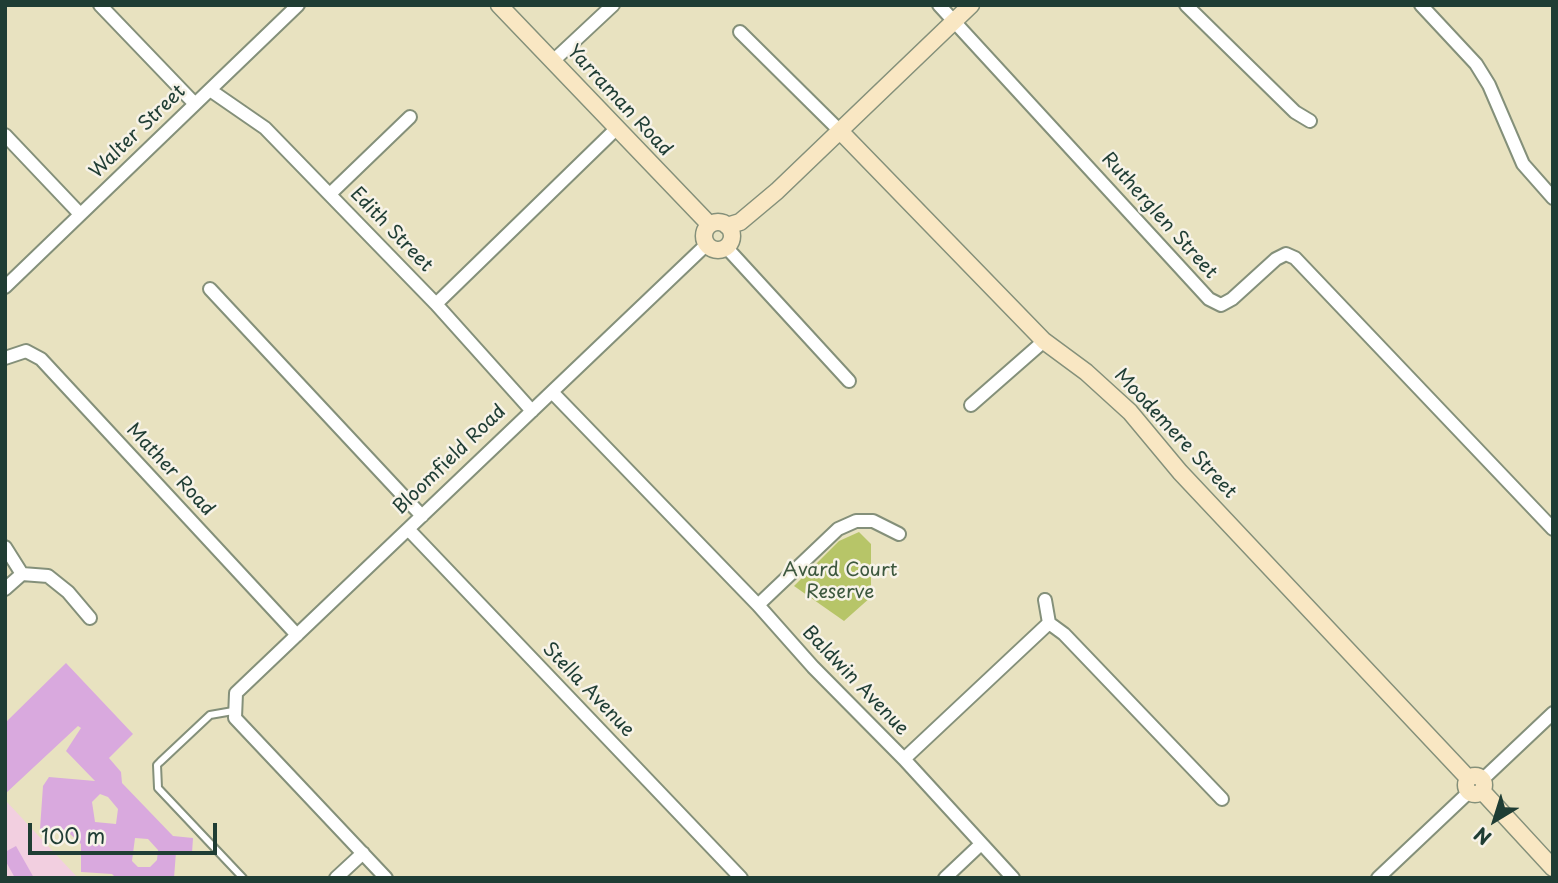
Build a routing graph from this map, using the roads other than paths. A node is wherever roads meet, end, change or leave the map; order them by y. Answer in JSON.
{"nodes":[{"id":1,"x":100,"y":5,"type":"edge"},
{"id":2,"x":298,"y":5,"type":"edge"},
{"id":3,"x":499,"y":5,"type":"edge"},
{"id":4,"x":613,"y":5,"type":"edge"},
{"id":5,"x":939,"y":5,"type":"edge"},
{"id":6,"x":971,"y":5,"type":"edge"},
{"id":7,"x":1186,"y":5,"type":"edge"},
{"id":8,"x":1420,"y":5,"type":"edge"},
{"id":9,"x":955,"y":21,"type":"junction"},
{"id":10,"x":740,"y":32,"type":"dead end"},
{"id":11,"x":553,"y":61,"type":"junction"},
{"id":12,"x":210,"y":90,"type":"junction"},
{"id":13,"x":195,"y":104,"type":"junction"},
{"id":14,"x":410,"y":117,"type":"dead end"},
{"id":15,"x":1310,"y":121,"type":"dead end"},
{"id":16,"x":617,"y":128,"type":"junction"},
{"id":17,"x":840,"y":131,"type":"junction"},
{"id":18,"x":5,"y":135,"type":"edge"},
{"id":19,"x":330,"y":194,"type":"junction"},
{"id":20,"x":1553,"y":198,"type":"edge"},
{"id":21,"x":80,"y":214,"type":"junction"},
{"id":22,"x":709,"y":224,"type":"junction"},
{"id":23,"x":727,"y":226,"type":"junction"},
{"id":24,"x":707,"y":244,"type":"junction"},
{"id":25,"x":726,"y":247,"type":"junction"},
{"id":26,"x":5,"y":287,"type":"edge"},
{"id":27,"x":210,"y":289,"type":"dead end"},
{"id":28,"x":436,"y":304,"type":"junction"},
{"id":29,"x":1044,"y":341,"type":"junction"},
{"id":30,"x":5,"y":358,"type":"edge"},
{"id":31,"x":849,"y":381,"type":"dead end"},
{"id":32,"x":552,"y":391,"type":"junction"},
{"id":33,"x":971,"y":405,"type":"dead end"},
{"id":34,"x":532,"y":411,"type":"junction"},
{"id":35,"x":422,"y":516,"type":"junction"},
{"id":36,"x":408,"y":529,"type":"junction"},
{"id":37,"x":1553,"y":529,"type":"edge"},
{"id":38,"x":899,"y":534,"type":"dead end"},
{"id":39,"x":5,"y":547,"type":"edge"},
{"id":40,"x":22,"y":573,"type":"junction"},
{"id":41,"x":5,"y":589,"type":"edge"},
{"id":42,"x":1045,"y":600,"type":"dead end"},
{"id":43,"x":758,"y":605,"type":"junction"},
{"id":44,"x":90,"y":618,"type":"dead end"},
{"id":45,"x":1049,"y":622,"type":"junction"},
{"id":46,"x":297,"y":635,"type":"junction"},
{"id":47,"x":233,"y":710,"type":"junction"},
{"id":48,"x":1553,"y":713,"type":"edge"},
{"id":49,"x":904,"y":759,"type":"junction"},
{"id":50,"x":1475,"y":785,"type":"junction"},
{"id":51,"x":1222,"y":799,"type":"dead end"},
{"id":52,"x":981,"y":844,"type":"junction"},
{"id":53,"x":363,"y":853,"type":"junction"},
{"id":54,"x":1553,"y":868,"type":"edge"},
{"id":55,"x":243,"y":878,"type":"edge"},
{"id":56,"x":336,"y":878,"type":"edge"},
{"id":57,"x":386,"y":878,"type":"edge"},
{"id":58,"x":741,"y":878,"type":"edge"},
{"id":59,"x":945,"y":878,"type":"edge"},
{"id":60,"x":1013,"y":878,"type":"edge"},
{"id":61,"x":1378,"y":878,"type":"edge"}],
"edges":[{"from":1,"to":13,"type":"street"},
{"from":2,"to":12,"type":"street","name":"Walter Street"},
{"from":3,"to":11,"type":"street","name":"Yarraman Road"},
{"from":4,"to":11,"type":"street"},
{"from":5,"to":9,"type":"street","name":"Rutherglen Street"},
{"from":6,"to":9,"type":"street"},
{"from":7,"to":15,"type":"street"},
{"from":8,"to":20,"type":"street"},
{"from":9,"to":17,"type":"street"},
{"from":9,"to":37,"type":"street","name":"Rutherglen Street"},
{"from":10,"to":17,"type":"street"},
{"from":11,"to":16,"type":"street","name":"Yarraman Road"},
{"from":12,"to":13,"type":"street","name":"Walter Street"},
{"from":12,"to":19,"type":"street","name":"Edith Street"},
{"from":13,"to":21,"type":"street","name":"Walter Street"},
{"from":14,"to":19,"type":"street"},
{"from":16,"to":22,"type":"street","name":"Yarraman Road"},
{"from":16,"to":28,"type":"street"},
{"from":17,"to":23,"type":"street"},
{"from":17,"to":29,"type":"street","name":"Moodemere Street"},
{"from":18,"to":21,"type":"street"},
{"from":19,"to":28,"type":"street","name":"Edith Street"},
{"from":21,"to":26,"type":"street","name":"Walter Street"},
{"from":22,"to":23,"type":"street"},
{"from":22,"to":24,"type":"street"},
{"from":23,"to":25,"type":"street"},
{"from":24,"to":25,"type":"street"},
{"from":24,"to":32,"type":"street","name":"Bloomfield Road"},
{"from":25,"to":31,"type":"street"},
{"from":27,"to":35,"type":"street"},
{"from":28,"to":34,"type":"street","name":"Edith Street"},
{"from":29,"to":33,"type":"street"},
{"from":29,"to":50,"type":"street","name":"Moodemere Street"},
{"from":30,"to":46,"type":"street","name":"Mather Road"},
{"from":32,"to":34,"type":"street","name":"Bloomfield Road"},
{"from":32,"to":43,"type":"street","name":"Baldwin Avenue"},
{"from":34,"to":35,"type":"street","name":"Bloomfield Road"},
{"from":35,"to":36,"type":"street","name":"Bloomfield Road"},
{"from":36,"to":46,"type":"street","name":"Bloomfield Road"},
{"from":36,"to":58,"type":"street","name":"Stella Avenue"},
{"from":38,"to":43,"type":"street"},
{"from":39,"to":40,"type":"street"},
{"from":40,"to":41,"type":"street"},
{"from":40,"to":44,"type":"street"},
{"from":42,"to":45,"type":"street"},
{"from":43,"to":49,"type":"street","name":"Baldwin Avenue"},
{"from":45,"to":49,"type":"street"},
{"from":45,"to":51,"type":"street"},
{"from":46,"to":47,"type":"street","name":"Bloomfield Road"},
{"from":47,"to":53,"type":"street"},
{"from":47,"to":55,"type":"lane"},
{"from":48,"to":50,"type":"street"},
{"from":49,"to":52,"type":"street","name":"Baldwin Avenue"},
{"from":50,"to":54,"type":"street","name":"Moodemere Street"},
{"from":50,"to":61,"type":"street"},
{"from":52,"to":59,"type":"street"},
{"from":52,"to":60,"type":"street","name":"Baldwin Avenue"},
{"from":53,"to":56,"type":"street"},
{"from":53,"to":57,"type":"street"}]}
